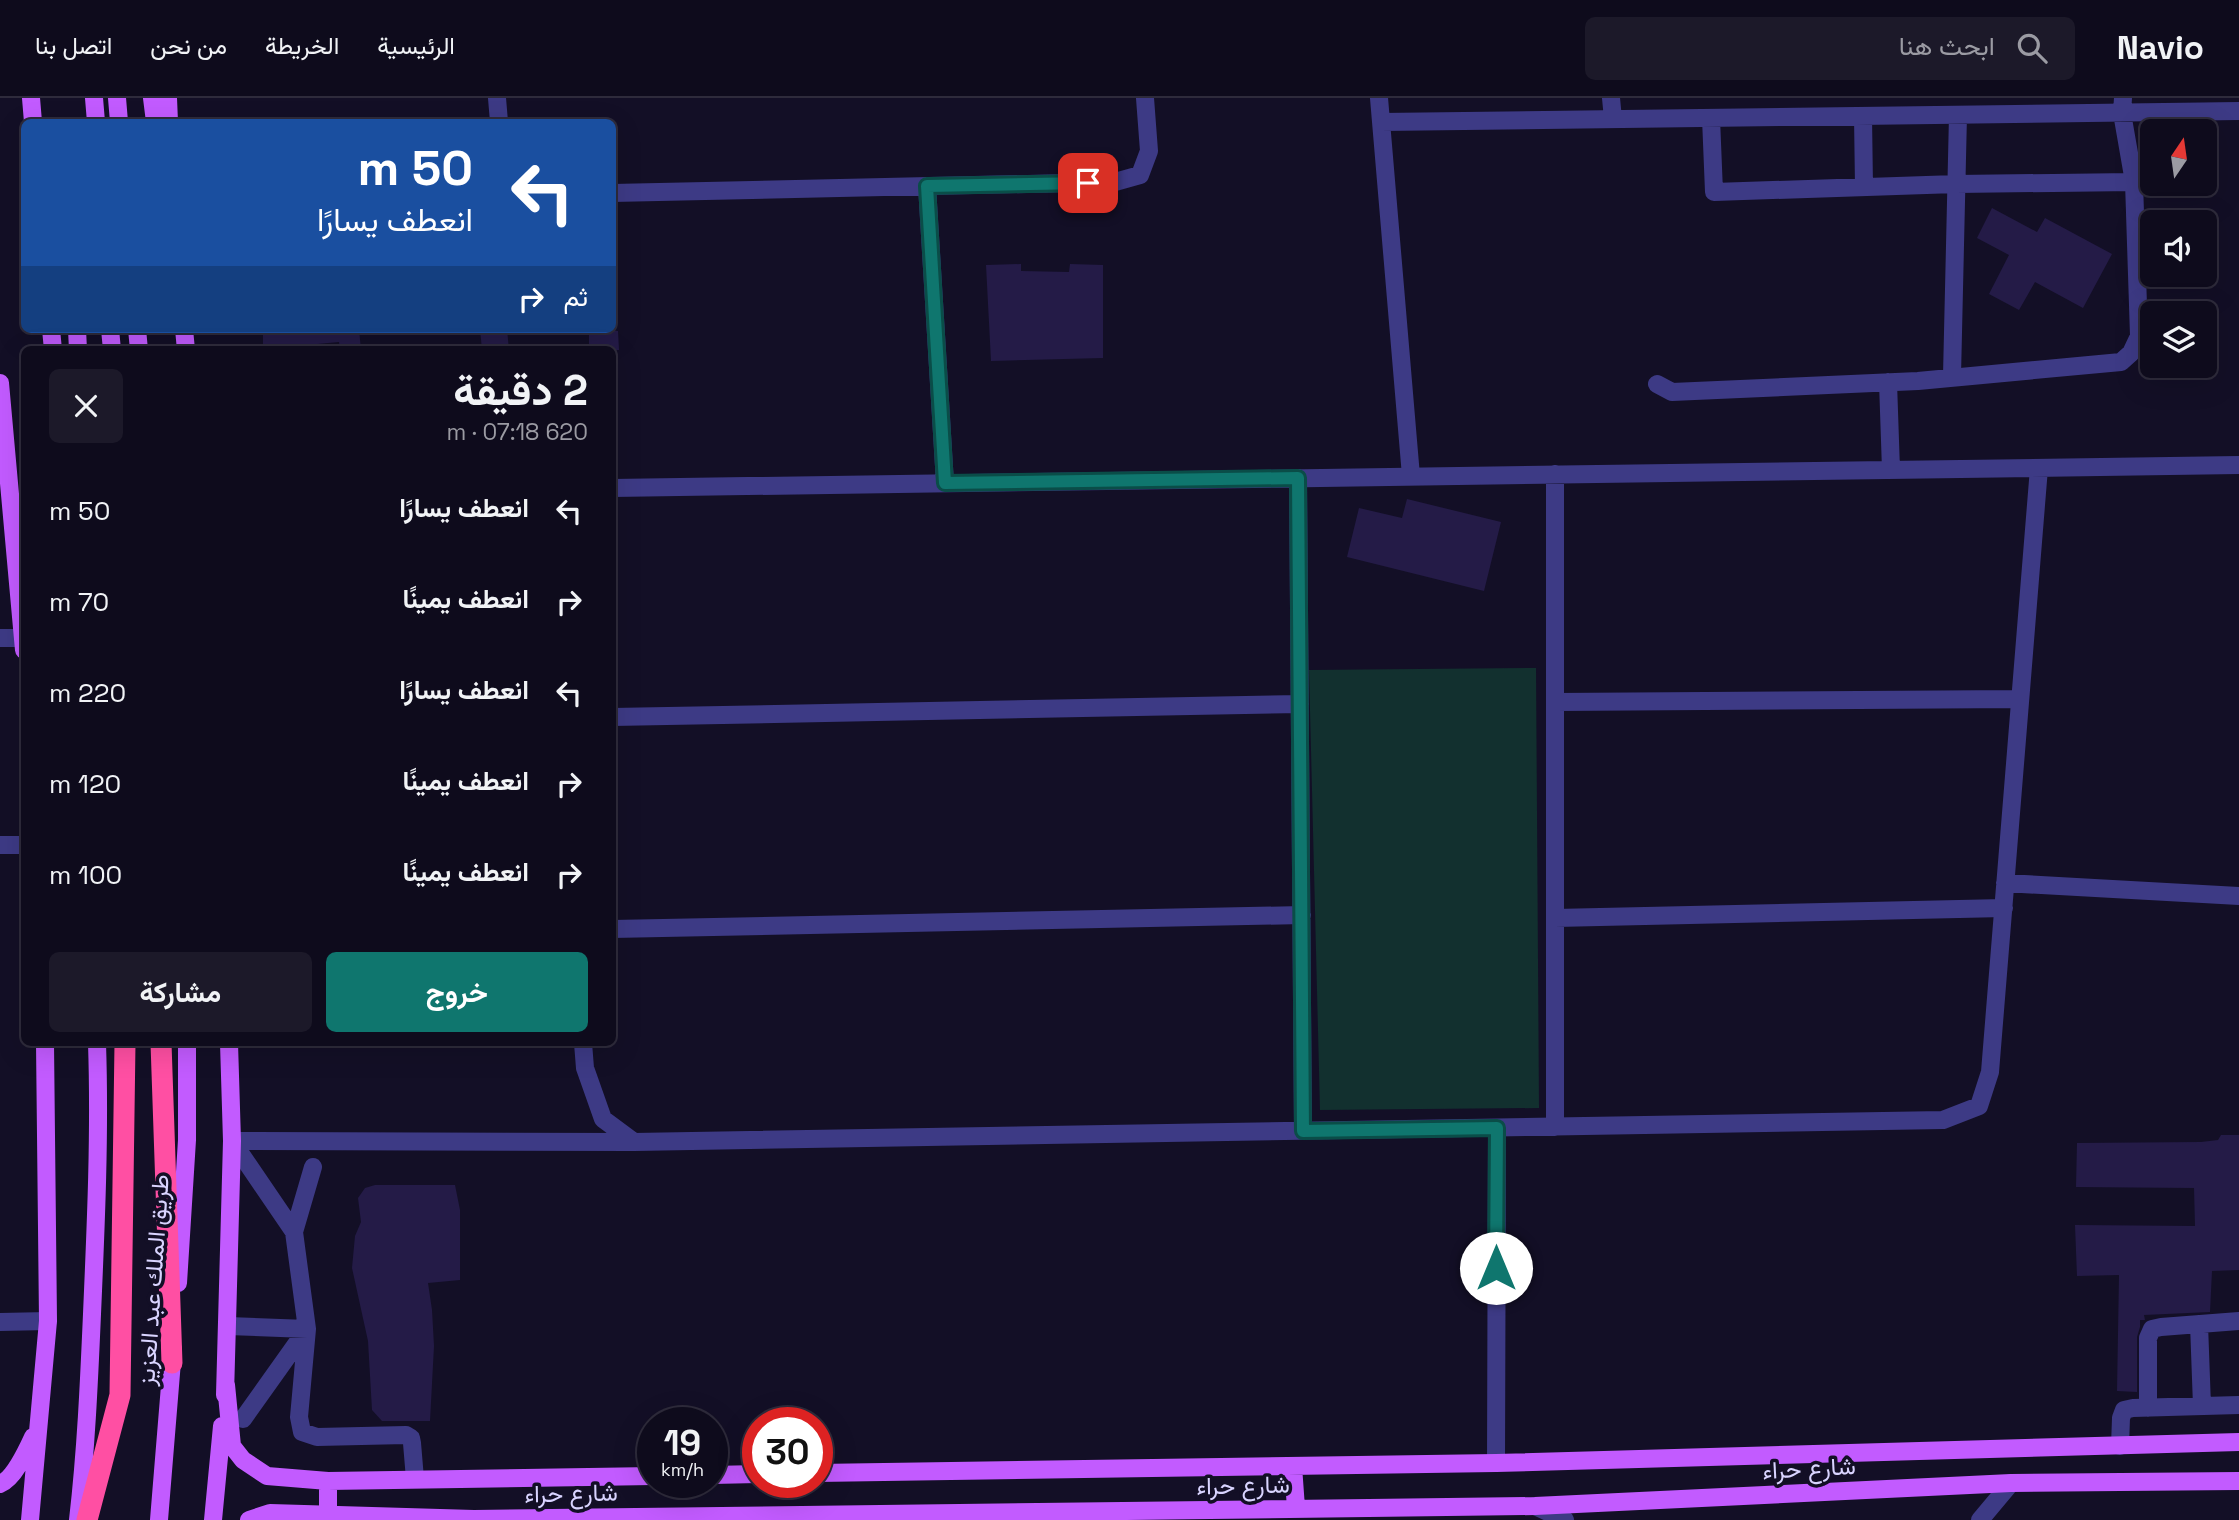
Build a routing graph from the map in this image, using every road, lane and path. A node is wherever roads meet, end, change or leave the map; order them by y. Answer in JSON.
{"nodes":[{"id":1,"x":31,"y":98,"type":"edge"},
{"id":2,"x":94,"y":98,"type":"edge"},
{"id":3,"x":117,"y":98,"type":"edge"},
{"id":4,"x":152,"y":98,"type":"edge"},
{"id":5,"x":168,"y":98,"type":"edge"},
{"id":6,"x":497,"y":98,"type":"edge"},
{"id":7,"x":1145,"y":98,"type":"edge"},
{"id":8,"x":1379,"y":98,"type":"edge"},
{"id":9,"x":1611,"y":98,"type":"edge"},
{"id":10,"x":2123,"y":105,"type":"edge"},
{"id":11,"x":2239,"y":111,"type":"edge"},
{"id":12,"x":1958,"y":115,"type":"junction"},
{"id":13,"x":1863,"y":116,"type":"junction"},
{"id":14,"x":1711,"y":118,"type":"junction"},
{"id":15,"x":33,"y":119,"type":"edge"},
{"id":16,"x":96,"y":119,"type":"edge"},
{"id":17,"x":119,"y":119,"type":"edge"},
{"id":18,"x":155,"y":119,"type":"edge"},
{"id":19,"x":169,"y":119,"type":"edge"},
{"id":20,"x":499,"y":119,"type":"edge"},
{"id":21,"x":1613,"y":119,"type":"junction"},
{"id":22,"x":1381,"y":122,"type":"junction"},
{"id":23,"x":2134,"y":182,"type":"junction"},
{"id":24,"x":1956,"y":184,"type":"junction"},
{"id":25,"x":927,"y":186,"type":"junction"},
{"id":26,"x":1864,"y":187,"type":"junction"},
{"id":27,"x":616,"y":193,"type":"edge"},
{"id":28,"x":1952,"y":376,"type":"junction"},
{"id":29,"x":1888,"y":382,"type":"junction"},
{"id":30,"x":0,"y":383,"type":"edge"},
{"id":31,"x":1657,"y":384,"type":"dead end"},
{"id":32,"x":2239,"y":465,"type":"edge"},
{"id":33,"x":2039,"y":468,"type":"junction"},
{"id":34,"x":1891,"y":470,"type":"junction"},
{"id":35,"x":1555,"y":474,"type":"junction"},
{"id":36,"x":1412,"y":477,"type":"junction"},
{"id":37,"x":1298,"y":478,"type":"junction"},
{"id":38,"x":945,"y":483,"type":"junction"},
{"id":39,"x":616,"y":488,"type":"edge"},
{"id":40,"x":21,"y":606,"type":"edge"},
{"id":41,"x":0,"y":638,"type":"edge"},
{"id":42,"x":21,"y":638,"type":"edge"},
{"id":43,"x":2020,"y":699,"type":"junction"},
{"id":44,"x":1555,"y":702,"type":"junction"},
{"id":45,"x":1300,"y":705,"type":"junction"},
{"id":46,"x":616,"y":717,"type":"edge"},
{"id":47,"x":0,"y":845,"type":"edge"},
{"id":48,"x":21,"y":845,"type":"edge"},
{"id":49,"x":2006,"y":883,"type":"junction"},
{"id":50,"x":2239,"y":896,"type":"edge"},
{"id":51,"x":2004,"y":908,"type":"junction"},
{"id":52,"x":1302,"y":915,"type":"junction"},
{"id":53,"x":1555,"y":918,"type":"junction"},
{"id":54,"x":616,"y":929,"type":"edge"},
{"id":55,"x":45,"y":1046,"type":"edge"},
{"id":56,"x":97,"y":1046,"type":"edge"},
{"id":57,"x":125,"y":1046,"type":"edge"},
{"id":58,"x":161,"y":1046,"type":"edge"},
{"id":59,"x":187,"y":1046,"type":"edge"},
{"id":60,"x":229,"y":1046,"type":"edge"},
{"id":61,"x":583,"y":1046,"type":"edge"},
{"id":62,"x":1555,"y":1127,"type":"junction"},
{"id":63,"x":1497,"y":1128,"type":"junction"},
{"id":64,"x":1303,"y":1131,"type":"junction"},
{"id":65,"x":232,"y":1141,"type":"junction"},
{"id":66,"x":634,"y":1142,"type":"junction"},
{"id":67,"x":313,"y":1167,"type":"dead end"},
{"id":68,"x":294,"y":1232,"type":"junction"},
{"id":69,"x":48,"y":1321,"type":"junction"},
{"id":70,"x":2239,"y":1321,"type":"edge"},
{"id":71,"x":0,"y":1322,"type":"edge"},
{"id":72,"x":2199,"y":1324,"type":"junction"},
{"id":73,"x":228,"y":1326,"type":"junction"},
{"id":74,"x":307,"y":1329,"type":"junction"},
{"id":75,"x":172,"y":1363,"type":"junction"},
{"id":76,"x":226,"y":1385,"type":"junction"},
{"id":77,"x":2239,"y":1405,"type":"edge"},
{"id":78,"x":2202,"y":1406,"type":"junction"},
{"id":79,"x":2148,"y":1408,"type":"junction"},
{"id":80,"x":243,"y":1419,"type":"dead end"},
{"id":81,"x":39,"y":1424,"type":"junction"},
{"id":82,"x":2239,"y":1443,"type":"edge"},
{"id":83,"x":2120,"y":1446,"type":"junction"},
{"id":84,"x":1496,"y":1463,"type":"junction"},
{"id":85,"x":1293,"y":1466,"type":"junction"},
{"id":86,"x":833,"y":1473,"type":"edge"},
{"id":87,"x":637,"y":1476,"type":"edge"},
{"id":88,"x":415,"y":1479,"type":"junction"},
{"id":89,"x":328,"y":1481,"type":"junction"},
{"id":90,"x":2239,"y":1481,"type":"edge"},
{"id":91,"x":2011,"y":1483,"type":"junction"},
{"id":92,"x":0,"y":1484,"type":"edge"},
{"id":93,"x":1535,"y":1506,"type":"junction"},
{"id":94,"x":1296,"y":1508,"type":"junction"},
{"id":95,"x":328,"y":1514,"type":"junction"},
{"id":96,"x":1029,"y":1516,"type":"edge"},
{"id":97,"x":474,"y":1519,"type":"edge"},
{"id":98,"x":30,"y":1520,"type":"edge"},
{"id":99,"x":78,"y":1520,"type":"edge"},
{"id":100,"x":87,"y":1520,"type":"edge"},
{"id":101,"x":159,"y":1520,"type":"edge"},
{"id":102,"x":213,"y":1520,"type":"edge"},
{"id":103,"x":249,"y":1520,"type":"edge"},
{"id":104,"x":1565,"y":1520,"type":"edge"},
{"id":105,"x":1980,"y":1520,"type":"edge"}],
"edges":[{"from":1,"to":15,"type":"main road"},
{"from":2,"to":16,"type":"main road"},
{"from":3,"to":17,"type":"main road"},
{"from":4,"to":18,"type":"main road"},
{"from":5,"to":19,"type":"main road"},
{"from":6,"to":20,"type":"street"},
{"from":7,"to":25,"type":"street"},
{"from":8,"to":22,"type":"street"},
{"from":9,"to":21,"type":"street"},
{"from":10,"to":11,"type":"street"},
{"from":10,"to":12,"type":"street"},
{"from":10,"to":23,"type":"street"},
{"from":12,"to":13,"type":"street"},
{"from":12,"to":24,"type":"street"},
{"from":13,"to":14,"type":"street"},
{"from":13,"to":26,"type":"street"},
{"from":14,"to":21,"type":"street"},
{"from":14,"to":26,"type":"street"},
{"from":21,"to":22,"type":"street"},
{"from":22,"to":36,"type":"street"},
{"from":23,"to":24,"type":"street"},
{"from":23,"to":28,"type":"street"},
{"from":24,"to":26,"type":"street"},
{"from":24,"to":28,"type":"street"},
{"from":25,"to":27,"type":"street"},
{"from":25,"to":38,"type":"street"},
{"from":28,"to":29,"type":"street"},
{"from":29,"to":31,"type":"street"},
{"from":29,"to":34,"type":"street"},
{"from":30,"to":40,"type":"main road"},
{"from":32,"to":33,"type":"street"},
{"from":33,"to":34,"type":"street"},
{"from":33,"to":43,"type":"street"},
{"from":34,"to":35,"type":"street"},
{"from":35,"to":36,"type":"street"},
{"from":35,"to":44,"type":"street"},
{"from":36,"to":37,"type":"street"},
{"from":37,"to":38,"type":"street"},
{"from":37,"to":45,"type":"street"},
{"from":38,"to":39,"type":"street"},
{"from":41,"to":42,"type":"street"},
{"from":43,"to":44,"type":"street"},
{"from":43,"to":49,"type":"street"},
{"from":44,"to":53,"type":"street"},
{"from":45,"to":46,"type":"street"},
{"from":45,"to":52,"type":"street"},
{"from":47,"to":48,"type":"street"},
{"from":49,"to":50,"type":"street"},
{"from":49,"to":51,"type":"street"},
{"from":51,"to":53,"type":"street"},
{"from":51,"to":62,"type":"street"},
{"from":52,"to":54,"type":"street"},
{"from":52,"to":64,"type":"street"},
{"from":53,"to":62,"type":"street"},
{"from":55,"to":69,"type":"main road"},
{"from":56,"to":99,"type":"main road"},
{"from":57,"to":100,"type":"highway"},
{"from":58,"to":75,"type":"highway"},
{"from":59,"to":75,"type":"main road","name":"طريق الملك عبد العزيز"},
{"from":60,"to":65,"type":"main road"},
{"from":61,"to":66,"type":"street"},
{"from":62,"to":63,"type":"street"},
{"from":63,"to":64,"type":"street"},
{"from":63,"to":84,"type":"street"},
{"from":64,"to":66,"type":"street"},
{"from":65,"to":66,"type":"street"},
{"from":65,"to":68,"type":"street"},
{"from":65,"to":73,"type":"main road"},
{"from":67,"to":68,"type":"street"},
{"from":68,"to":74,"type":"street"},
{"from":69,"to":71,"type":"street"},
{"from":69,"to":81,"type":"main road"},
{"from":70,"to":72,"type":"street"},
{"from":72,"to":78,"type":"street"},
{"from":72,"to":79,"type":"street"},
{"from":73,"to":74,"type":"street"},
{"from":73,"to":76,"type":"main road"},
{"from":74,"to":80,"type":"street"},
{"from":74,"to":88,"type":"street"},
{"from":75,"to":101,"type":"main road","name":"طريق الملك عبد العزيز"},
{"from":76,"to":89,"type":"main road","name":"شارع حراء"},
{"from":76,"to":102,"type":"main road"},
{"from":77,"to":78,"type":"street"},
{"from":78,"to":79,"type":"street"},
{"from":79,"to":83,"type":"street"},
{"from":81,"to":92,"type":"main road"},
{"from":81,"to":98,"type":"main road"},
{"from":82,"to":83,"type":"main road","name":"شارع حراء"},
{"from":83,"to":84,"type":"main road","name":"شارع حراء"},
{"from":84,"to":85,"type":"main road","name":"شارع حراء"},
{"from":85,"to":86,"type":"main road","name":"شارع حراء"},
{"from":85,"to":94,"type":"main road"},
{"from":87,"to":88,"type":"main road","name":"شارع حراء"},
{"from":88,"to":89,"type":"main road","name":"شارع حراء"},
{"from":89,"to":95,"type":"main road"},
{"from":90,"to":91,"type":"main road","name":"شارع حراء"},
{"from":91,"to":93,"type":"main road","name":"شارع حراء"},
{"from":91,"to":105,"type":"street"},
{"from":93,"to":94,"type":"main road","name":"شارع حراء"},
{"from":93,"to":104,"type":"street"},
{"from":94,"to":96,"type":"main road","name":"شارع حراء"},
{"from":95,"to":97,"type":"main road","name":"شارع حراء"},
{"from":95,"to":103,"type":"main road","name":"شارع حراء"},
{"from":96,"to":97,"type":"main road","name":"شارع حراء"}]}
